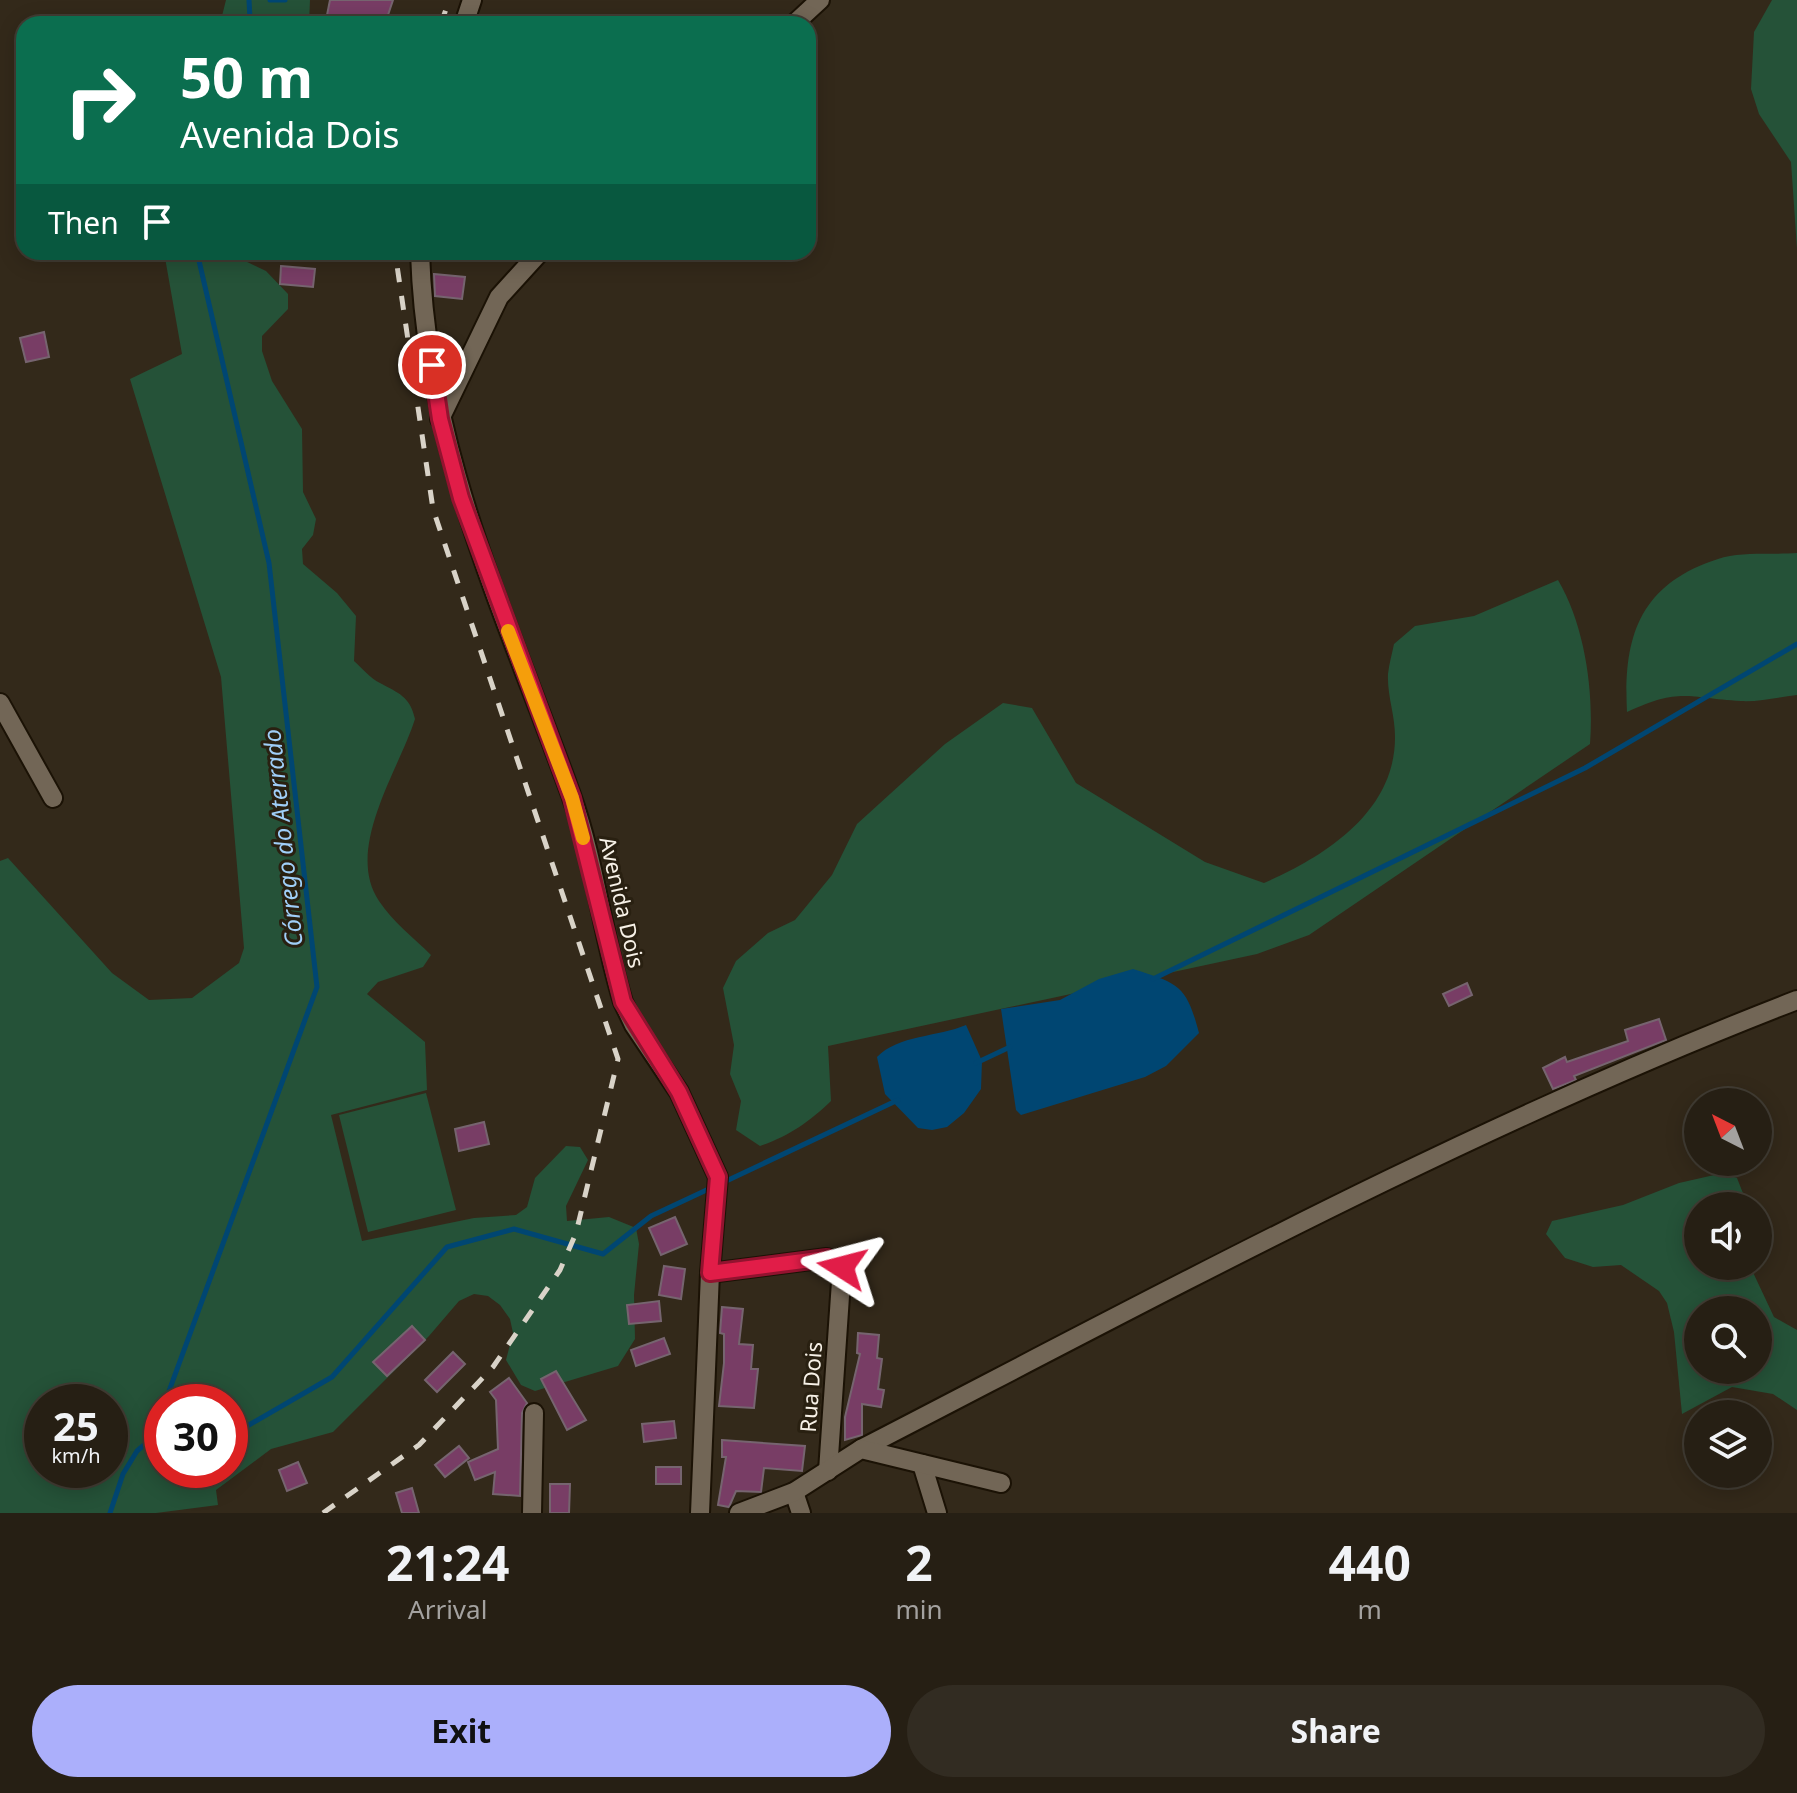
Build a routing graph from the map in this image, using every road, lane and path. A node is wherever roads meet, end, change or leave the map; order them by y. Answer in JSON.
{"nodes":[{"id":1,"x":820,"y":0,"type":"edge"},
{"id":2,"x":803,"y":16,"type":"edge"},
{"id":3,"x":420,"y":260,"type":"edge"},
{"id":4,"x":533,"y":260,"type":"edge"},
{"id":5,"x":440,"y":419,"type":"junction"},
{"id":6,"x":0,"y":703,"type":"edge"},
{"id":7,"x":53,"y":798,"type":"dead end"},
{"id":8,"x":1797,"y":1000,"type":"edge"},
{"id":9,"x":710,"y":1273,"type":"junction"},
{"id":10,"x":534,"y":1413,"type":"dead end"},
{"id":11,"x":861,"y":1449,"type":"junction"},
{"id":12,"x":922,"y":1464,"type":"junction"},
{"id":13,"x":828,"y":1471,"type":"junction"},
{"id":14,"x":1001,"y":1483,"type":"dead end"},
{"id":15,"x":794,"y":1492,"type":"junction"},
{"id":16,"x":532,"y":1513,"type":"edge"},
{"id":17,"x":700,"y":1513,"type":"edge"},
{"id":18,"x":739,"y":1513,"type":"edge"},
{"id":19,"x":801,"y":1513,"type":"edge"},
{"id":20,"x":937,"y":1513,"type":"edge"}],
"edges":[{"from":1,"to":2,"type":"street"},
{"from":3,"to":5,"type":"street","name":"Avenida Dois"},
{"from":4,"to":5,"type":"street"},
{"from":5,"to":9,"type":"street","name":"Avenida Dois"},
{"from":6,"to":7,"type":"street"},
{"from":8,"to":11,"type":"street"},
{"from":9,"to":13,"type":"street","name":"Rua Dois"},
{"from":9,"to":17,"type":"street","name":"Avenida Dois"},
{"from":10,"to":16,"type":"street"},
{"from":11,"to":12,"type":"street"},
{"from":11,"to":13,"type":"street"},
{"from":12,"to":14,"type":"street"},
{"from":12,"to":20,"type":"street"},
{"from":13,"to":15,"type":"street"},
{"from":15,"to":18,"type":"street"},
{"from":15,"to":19,"type":"street"}]}
